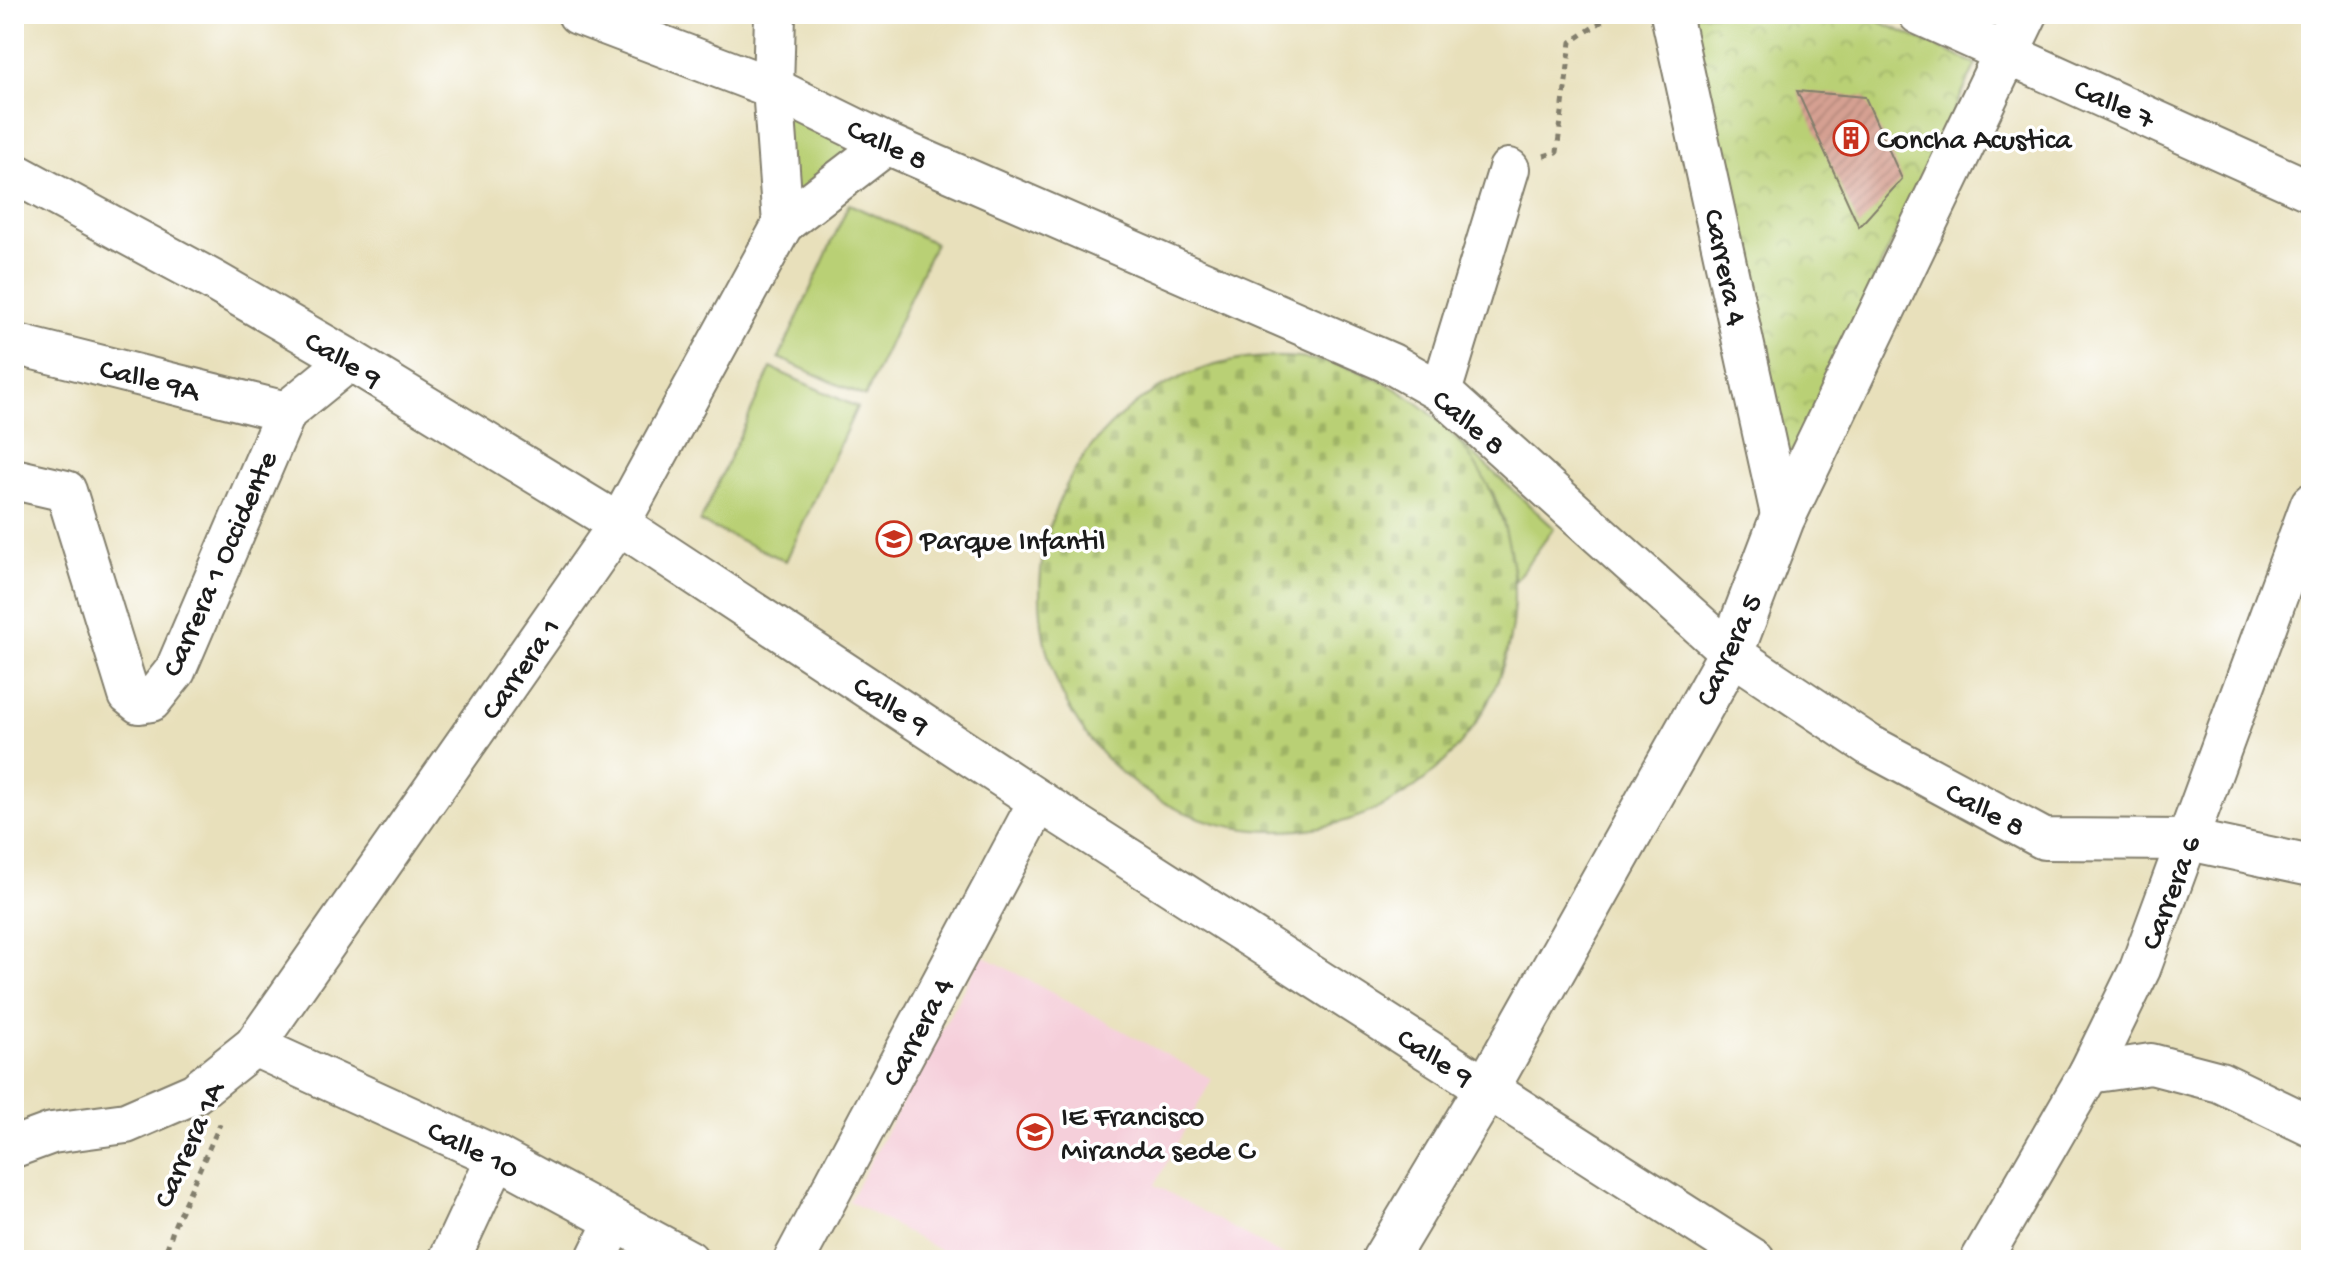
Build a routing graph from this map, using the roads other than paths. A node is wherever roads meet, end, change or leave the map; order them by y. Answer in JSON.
{"nodes":[{"id":1,"x":578,"y":14,"type":"edge"},
{"id":2,"x":775,"y":14,"type":"edge"},
{"id":3,"x":1671,"y":14,"type":"edge"},
{"id":4,"x":1919,"y":14,"type":"edge"},
{"id":5,"x":2025,"y":14,"type":"edge"},
{"id":6,"x":2007,"y":53,"type":"junction"},
{"id":7,"x":773,"y":88,"type":"junction"},
{"id":8,"x":887,"y":144,"type":"junction"},
{"id":9,"x":1509,"y":169,"type":"road end"},
{"id":10,"x":14,"y":173,"type":"edge"},
{"id":11,"x":2311,"y":191,"type":"edge"},
{"id":12,"x":783,"y":224,"type":"junction"},
{"id":13,"x":14,"y":344,"type":"edge"},
{"id":14,"x":350,"y":360,"type":"junction"},
{"id":15,"x":1441,"y":392,"type":"junction"},
{"id":16,"x":286,"y":412,"type":"junction"},
{"id":17,"x":14,"y":479,"type":"edge"},
{"id":18,"x":2311,"y":504,"type":"edge"},
{"id":19,"x":1782,"y":519,"type":"junction"},
{"id":20,"x":619,"y":524,"type":"junction"},
{"id":21,"x":1731,"y":653,"type":"junction"},
{"id":22,"x":1039,"y":801,"type":"junction"},
{"id":23,"x":2189,"y":840,"type":"junction"},
{"id":24,"x":2311,"y":866,"type":"edge"},
{"id":25,"x":254,"y":1046,"type":"junction"},
{"id":26,"x":2089,"y":1073,"type":"junction"},
{"id":27,"x":1487,"y":1088,"type":"junction"},
{"id":28,"x":14,"y":1122,"type":"edge"},
{"id":29,"x":2311,"y":1126,"type":"edge"},
{"id":30,"x":52,"y":1133,"type":"junction"},
{"id":31,"x":14,"y":1147,"type":"edge"},
{"id":32,"x":497,"y":1157,"type":"junction"},
{"id":33,"x":615,"y":1221,"type":"junction"},
{"id":34,"x":449,"y":1260,"type":"edge"},
{"id":35,"x":596,"y":1260,"type":"edge"},
{"id":36,"x":688,"y":1260,"type":"edge"},
{"id":37,"x":794,"y":1260,"type":"edge"},
{"id":38,"x":1384,"y":1260,"type":"edge"},
{"id":39,"x":1755,"y":1260,"type":"edge"},
{"id":40,"x":1981,"y":1260,"type":"edge"}],
"edges":[{"from":1,"to":7,"type":"street","name":"Calle 8"},
{"from":2,"to":7,"type":"street"},
{"from":3,"to":19,"type":"street","name":"Carrera 4"},
{"from":4,"to":6,"type":"street","name":"Calle 7"},
{"from":5,"to":6,"type":"street","name":"Carrera 5"},
{"from":6,"to":11,"type":"street","name":"Calle 7"},
{"from":6,"to":19,"type":"street","name":"Carrera 5"},
{"from":7,"to":8,"type":"street","name":"Calle 8"},
{"from":7,"to":12,"type":"street"},
{"from":8,"to":12,"type":"street"},
{"from":8,"to":15,"type":"street","name":"Calle 8"},
{"from":9,"to":15,"type":"street"},
{"from":10,"to":14,"type":"street","name":"Calle 9"},
{"from":12,"to":20,"type":"street","name":"Carrera 1"},
{"from":13,"to":16,"type":"street","name":"Calle 9A"},
{"from":14,"to":16,"type":"street","name":"Carrera 1 Occidente"},
{"from":14,"to":20,"type":"street","name":"Calle 9"},
{"from":15,"to":21,"type":"street","name":"Calle 8"},
{"from":16,"to":17,"type":"street","name":"Carrera 1 Occidente"},
{"from":18,"to":23,"type":"street","name":"Carrera 6"},
{"from":19,"to":21,"type":"street","name":"Carrera 5"},
{"from":20,"to":22,"type":"street","name":"Calle 9"},
{"from":20,"to":25,"type":"street","name":"Carrera 1"},
{"from":21,"to":23,"type":"street","name":"Calle 8"},
{"from":21,"to":27,"type":"street","name":"Carrera 5"},
{"from":22,"to":27,"type":"street","name":"Calle 9"},
{"from":22,"to":37,"type":"street","name":"Carrera 4"},
{"from":23,"to":24,"type":"street","name":"Calle 8"},
{"from":23,"to":26,"type":"street","name":"Carrera 6"},
{"from":25,"to":30,"type":"street","name":"Carrera 1"},
{"from":25,"to":32,"type":"street","name":"Calle 10"},
{"from":26,"to":29,"type":"street"},
{"from":26,"to":40,"type":"street","name":"Carrera 6"},
{"from":27,"to":38,"type":"street","name":"Carrera 5"},
{"from":27,"to":39,"type":"street","name":"Calle 9"},
{"from":28,"to":30,"type":"street"},
{"from":30,"to":31,"type":"street","name":"Carrera 1"},
{"from":32,"to":33,"type":"street","name":"Calle 10"},
{"from":32,"to":34,"type":"street"},
{"from":33,"to":35,"type":"street"},
{"from":33,"to":36,"type":"street","name":"Calle 10"}]}
